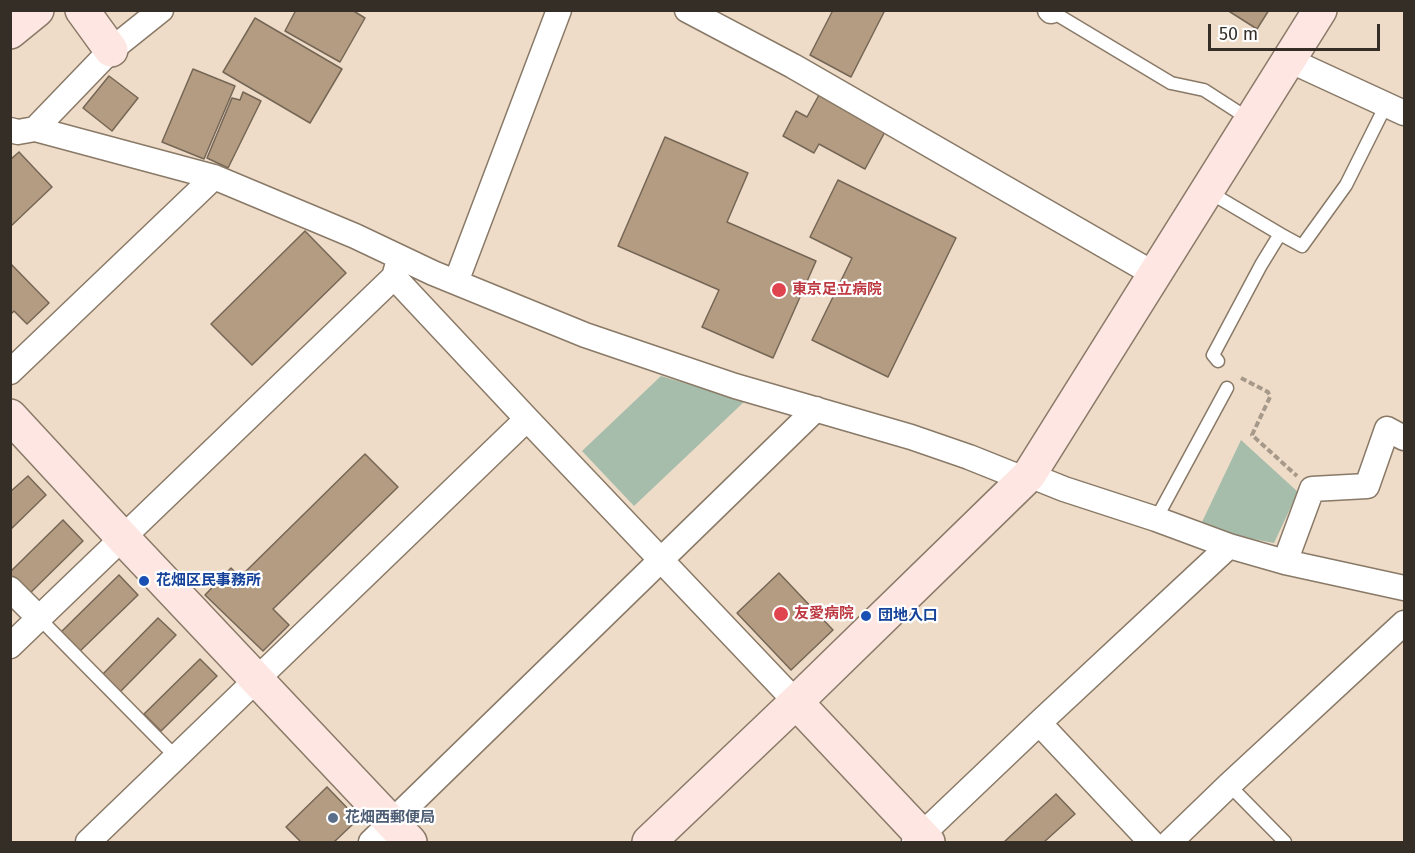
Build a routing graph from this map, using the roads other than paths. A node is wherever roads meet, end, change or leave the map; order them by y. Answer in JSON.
{"nodes":[{"id":1,"x":37,"y":10,"type":"edge"},
{"id":2,"x":82,"y":10,"type":"edge"},
{"id":3,"x":161,"y":10,"type":"edge"},
{"id":4,"x":559,"y":10,"type":"edge"},
{"id":5,"x":687,"y":10,"type":"edge"},
{"id":6,"x":1320,"y":10,"type":"edge"},
{"id":7,"x":1051,"y":11,"type":"edge"},
{"id":8,"x":10,"y":32,"type":"edge"},
{"id":9,"x":111,"y":50,"type":"junction"},
{"id":10,"x":1289,"y":60,"type":"junction"},
{"id":11,"x":1395,"y":109,"type":"edge"},
{"id":12,"x":1251,"y":120,"type":"junction"},
{"id":13,"x":35,"y":129,"type":"junction"},
{"id":14,"x":10,"y":130,"type":"edge"},
{"id":15,"x":214,"y":177,"type":"junction"},
{"id":16,"x":1207,"y":191,"type":"junction"},
{"id":17,"x":1280,"y":234,"type":"junction"},
{"id":18,"x":396,"y":267,"type":"junction"},
{"id":19,"x":1154,"y":274,"type":"junction"},
{"id":20,"x":456,"y":282,"type":"junction"},
{"id":21,"x":1218,"y":361,"type":"road end"},
{"id":22,"x":10,"y":372,"type":"edge"},
{"id":23,"x":1227,"y":388,"type":"dead end"},
{"id":24,"x":816,"y":409,"type":"junction"},
{"id":25,"x":10,"y":416,"type":"edge"},
{"id":26,"x":527,"y":419,"type":"junction"},
{"id":27,"x":1403,"y":435,"type":"edge"},
{"id":28,"x":1027,"y":477,"type":"junction"},
{"id":29,"x":1156,"y":519,"type":"junction"},
{"id":30,"x":122,"y":537,"type":"junction"},
{"id":31,"x":1229,"y":546,"type":"junction"},
{"id":32,"x":662,"y":560,"type":"junction"},
{"id":33,"x":1285,"y":562,"type":"junction"},
{"id":34,"x":1404,"y":588,"type":"edge"},
{"id":35,"x":10,"y":589,"type":"edge"},
{"id":36,"x":39,"y":618,"type":"junction"},
{"id":37,"x":1404,"y":623,"type":"edge"},
{"id":38,"x":10,"y":646,"type":"edge"},
{"id":39,"x":256,"y":678,"type":"junction"},
{"id":40,"x":796,"y":702,"type":"junction"},
{"id":41,"x":1039,"y":723,"type":"junction"},
{"id":42,"x":176,"y":757,"type":"junction"},
{"id":43,"x":1229,"y":785,"type":"junction"},
{"id":44,"x":391,"y":836,"type":"edge"},
{"id":45,"x":921,"y":840,"type":"edge"},
{"id":46,"x":88,"y":843,"type":"edge"},
{"id":47,"x":650,"y":843,"type":"edge"},
{"id":48,"x":1151,"y":843,"type":"edge"},
{"id":49,"x":1170,"y":843,"type":"edge"},
{"id":50,"x":1285,"y":843,"type":"edge"}],
"edges":[{"from":1,"to":8,"type":"street"},
{"from":2,"to":9,"type":"street"},
{"from":3,"to":9,"type":"street"},
{"from":4,"to":20,"type":"street"},
{"from":5,"to":19,"type":"street"},
{"from":6,"to":10,"type":"street"},
{"from":7,"to":12,"type":"lane"},
{"from":9,"to":13,"type":"street"},
{"from":10,"to":11,"type":"street"},
{"from":10,"to":12,"type":"street"},
{"from":11,"to":17,"type":"lane"},
{"from":12,"to":16,"type":"street"},
{"from":13,"to":14,"type":"street"},
{"from":13,"to":15,"type":"street"},
{"from":15,"to":18,"type":"street"},
{"from":15,"to":22,"type":"street"},
{"from":16,"to":17,"type":"lane"},
{"from":16,"to":19,"type":"street"},
{"from":17,"to":21,"type":"lane"},
{"from":18,"to":20,"type":"street"},
{"from":18,"to":26,"type":"street"},
{"from":18,"to":30,"type":"street"},
{"from":19,"to":28,"type":"street"},
{"from":20,"to":24,"type":"street"},
{"from":23,"to":29,"type":"lane"},
{"from":24,"to":28,"type":"street"},
{"from":24,"to":32,"type":"street"},
{"from":25,"to":30,"type":"street"},
{"from":26,"to":32,"type":"street"},
{"from":26,"to":39,"type":"street"},
{"from":27,"to":33,"type":"street"},
{"from":28,"to":29,"type":"street"},
{"from":28,"to":40,"type":"street"},
{"from":29,"to":31,"type":"street"},
{"from":30,"to":36,"type":"street"},
{"from":30,"to":39,"type":"street"},
{"from":31,"to":33,"type":"street"},
{"from":31,"to":41,"type":"street"},
{"from":32,"to":40,"type":"street"},
{"from":32,"to":44,"type":"street"},
{"from":33,"to":34,"type":"street"},
{"from":35,"to":36,"type":"street"},
{"from":36,"to":38,"type":"street"},
{"from":36,"to":42,"type":"lane"},
{"from":37,"to":43,"type":"street"},
{"from":39,"to":42,"type":"street"},
{"from":39,"to":44,"type":"street"},
{"from":40,"to":45,"type":"street"},
{"from":40,"to":47,"type":"street"},
{"from":41,"to":45,"type":"street"},
{"from":41,"to":48,"type":"street"},
{"from":42,"to":46,"type":"street"},
{"from":43,"to":49,"type":"street"},
{"from":43,"to":50,"type":"lane"}]}
